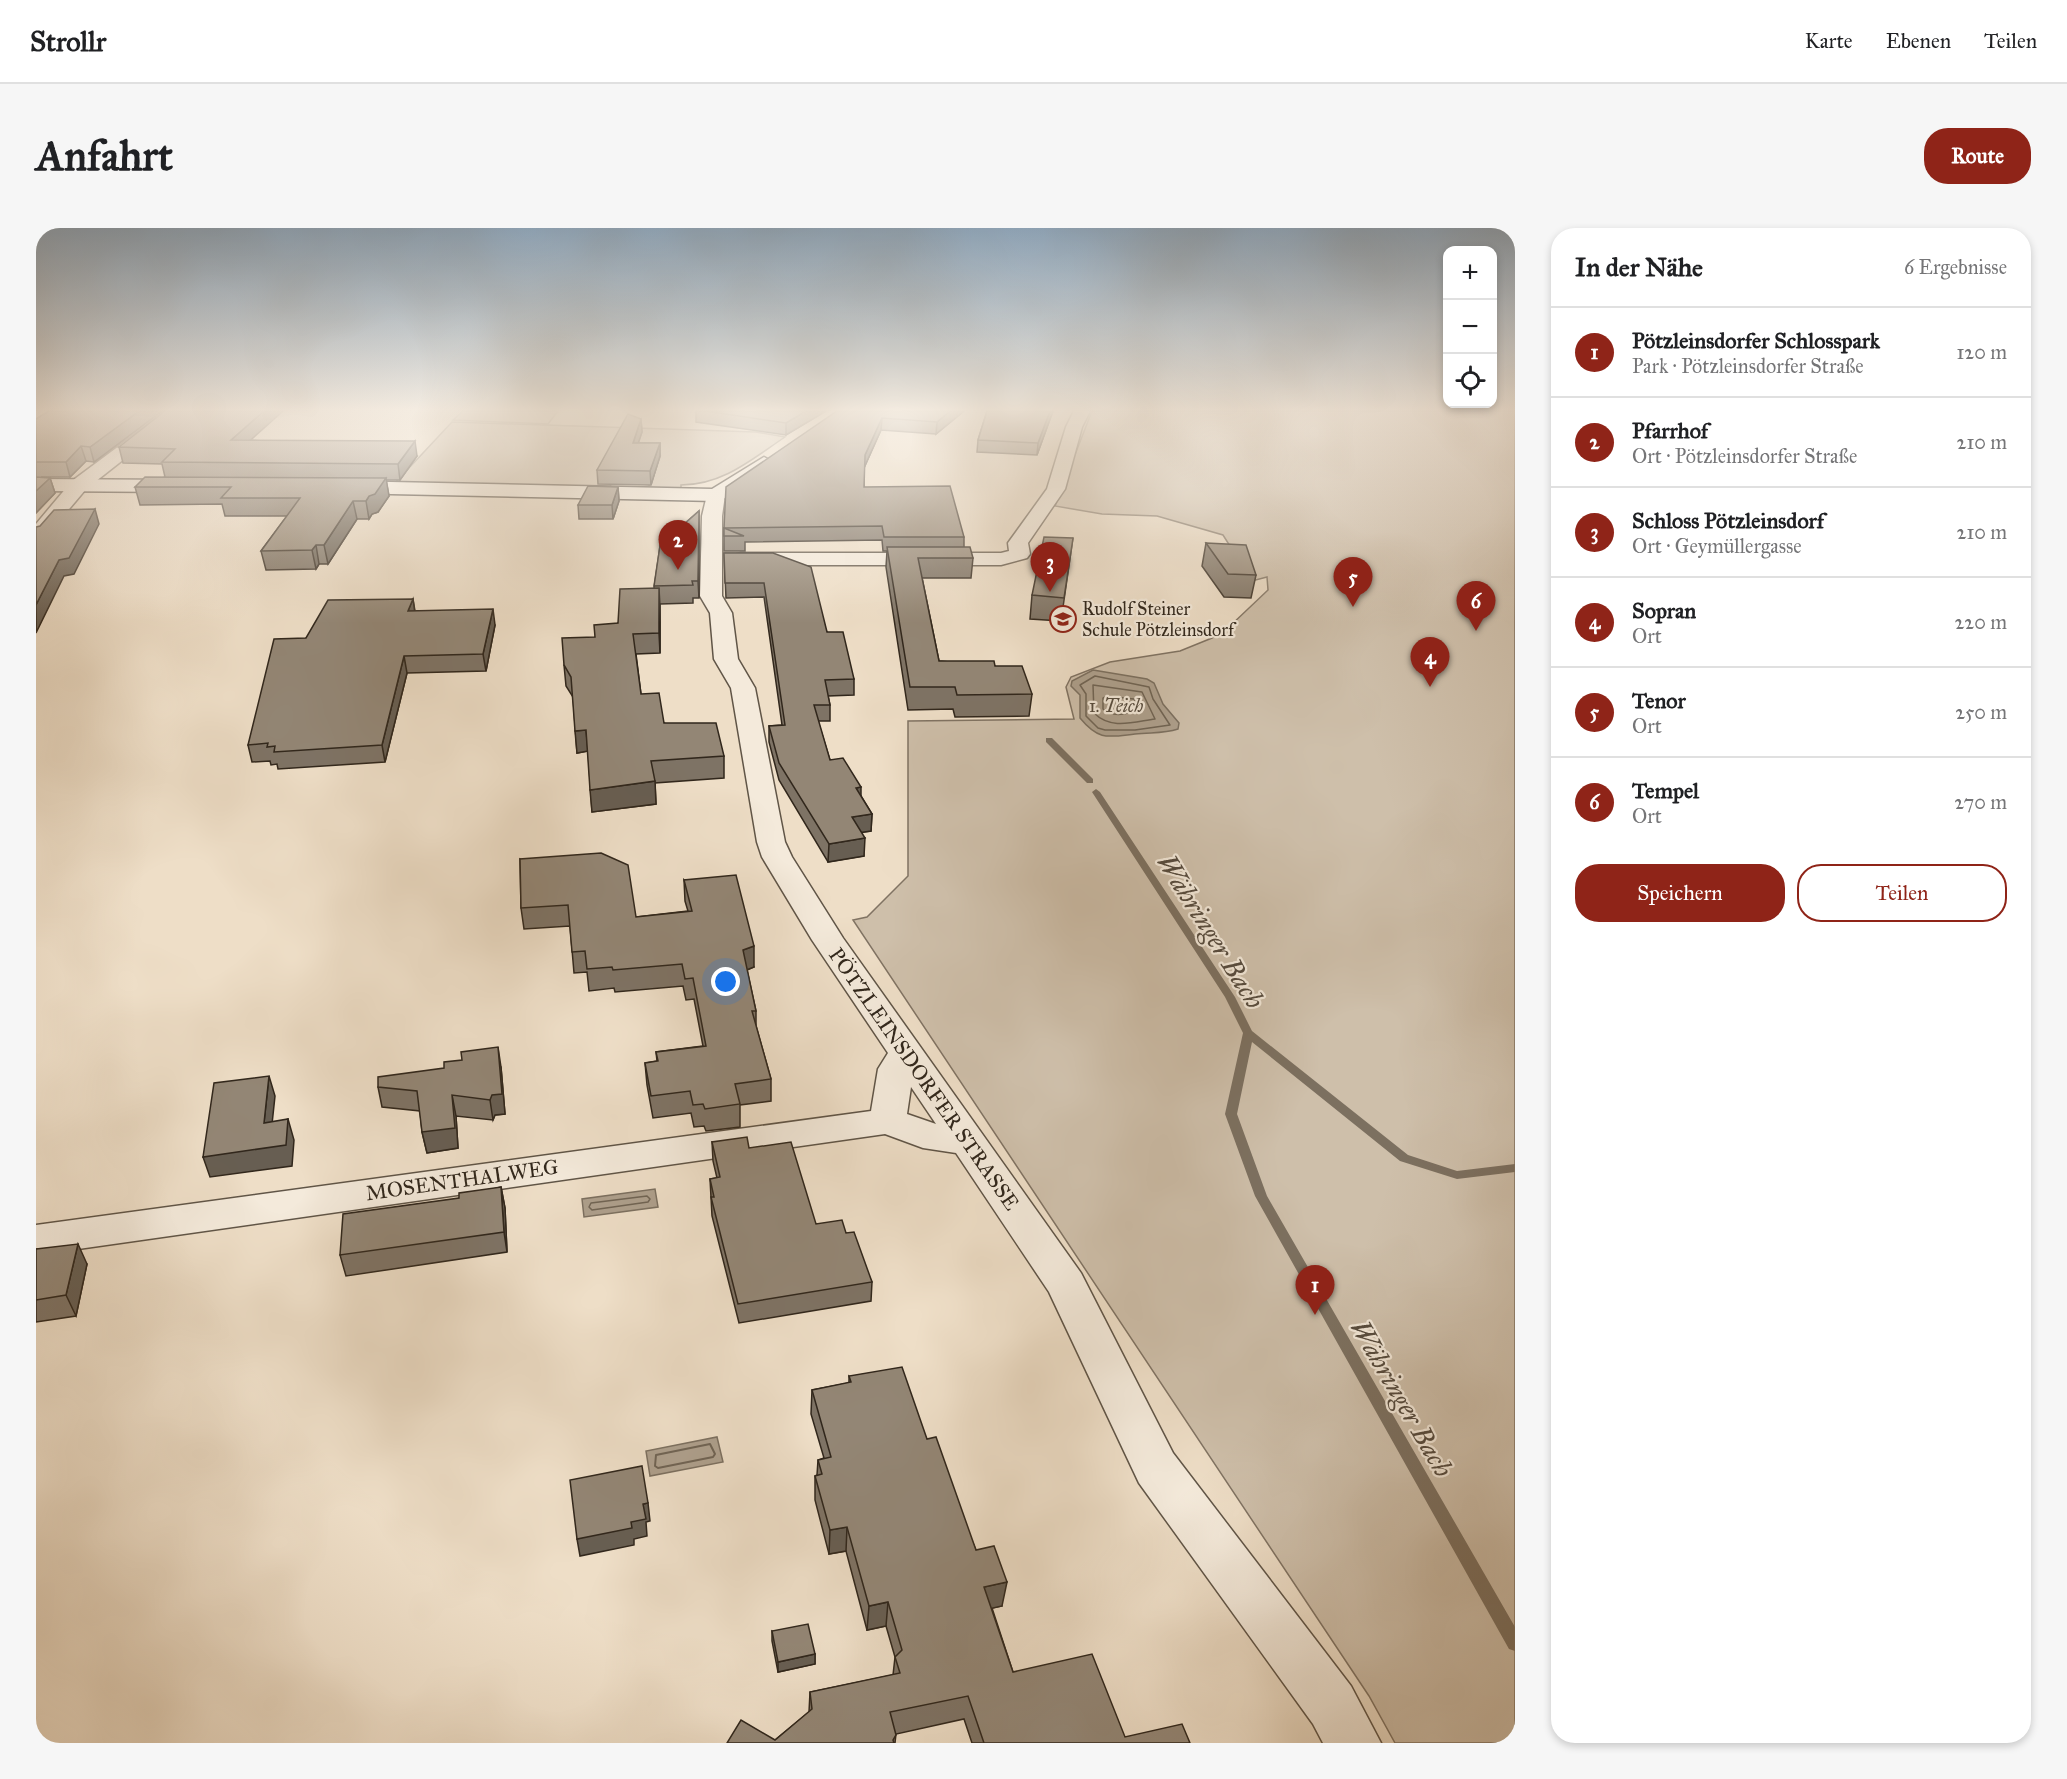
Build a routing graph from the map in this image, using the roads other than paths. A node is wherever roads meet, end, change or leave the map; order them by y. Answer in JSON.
{"nodes":[{"id":1,"x":83,"y":482,"type":"edge"},
{"id":2,"x":736,"y":482,"type":"edge"},
{"id":3,"x":1058,"y":482,"type":"edge"},
{"id":4,"x":36,"y":485,"type":"edge"},
{"id":5,"x":79,"y":485,"type":"junction"},
{"id":6,"x":195,"y":486,"type":"edge"},
{"id":7,"x":323,"y":487,"type":"edge"},
{"id":8,"x":716,"y":495,"type":"junction"},
{"id":9,"x":36,"y":536,"type":"edge"},
{"id":10,"x":711,"y":559,"type":"junction"},
{"id":11,"x":906,"y":1053,"type":"junction"},
{"id":12,"x":888,"y":1120,"type":"junction"},
{"id":13,"x":967,"y":1142,"type":"junction"},
{"id":14,"x":36,"y":1240,"type":"edge"},
{"id":15,"x":1353,"y":1743,"type":"edge"}],
"edges":[{"from":1,"to":5,"type":"street"},
{"from":2,"to":8,"type":"street"},
{"from":3,"to":10,"type":"street"},
{"from":4,"to":5,"type":"street"},
{"from":5,"to":6,"type":"street"},
{"from":5,"to":9,"type":"street"},
{"from":7,"to":8,"type":"street"},
{"from":8,"to":10,"type":"street","name":"PÖTZLEINSDORFER STRASSE"},
{"from":10,"to":11,"type":"street","name":"PÖTZLEINSDORFER STRASSE"},
{"from":11,"to":12,"type":"street"},
{"from":11,"to":13,"type":"street","name":"PÖTZLEINSDORFER STRASSE"},
{"from":12,"to":13,"type":"street"},
{"from":12,"to":14,"type":"street","name":"MOSENTHALWEG"},
{"from":13,"to":15,"type":"street","name":"PÖTZLEINSDORFER STRASSE"}]}
